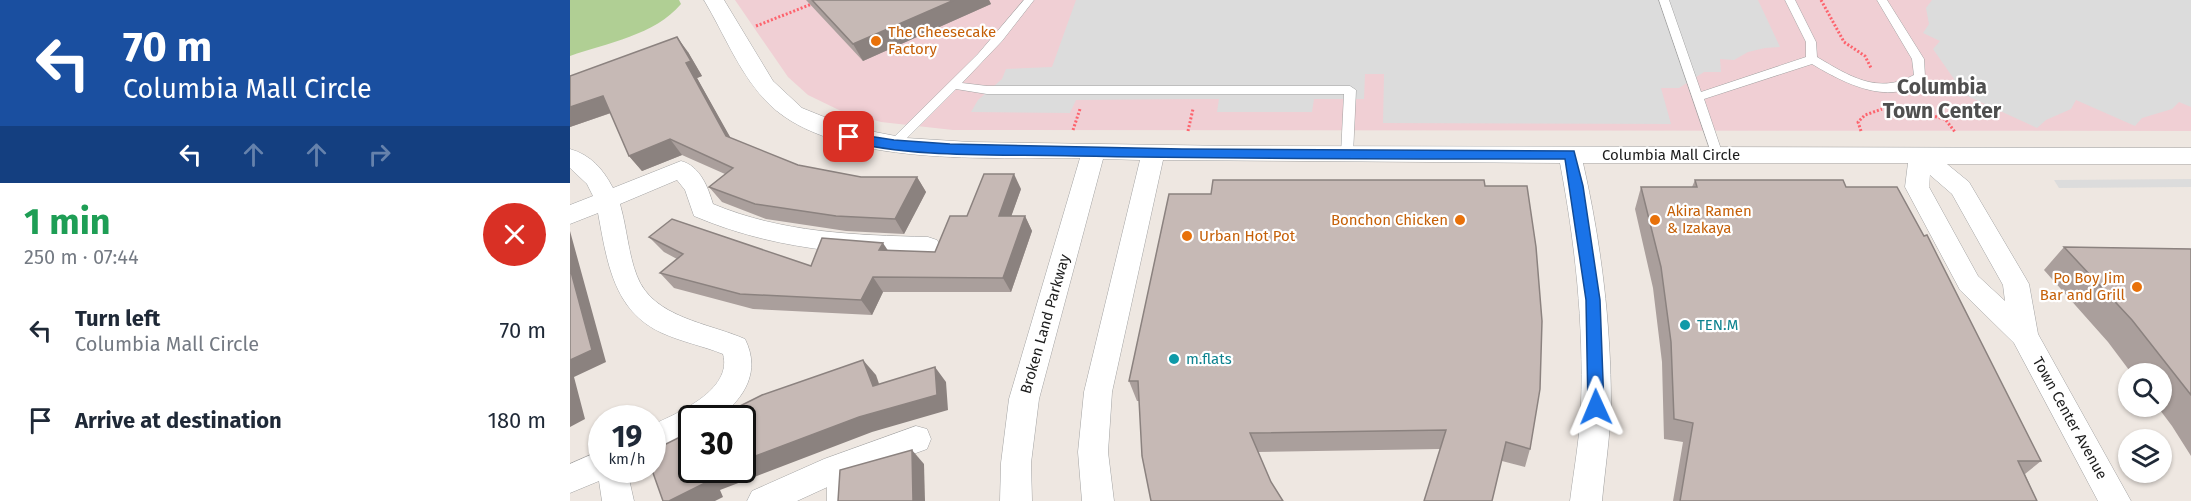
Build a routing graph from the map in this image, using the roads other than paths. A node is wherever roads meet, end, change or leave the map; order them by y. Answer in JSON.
{"nodes":[{"id":1,"x":714,"y":0,"type":"edge"},
{"id":2,"x":1029,"y":0,"type":"edge"},
{"id":3,"x":1664,"y":0,"type":"edge"},
{"id":4,"x":1790,"y":0,"type":"edge"},
{"id":5,"x":1882,"y":0,"type":"edge"},
{"id":6,"x":1812,"y":59,"type":"junction"},
{"id":7,"x":953,"y":85,"type":"junction"},
{"id":8,"x":1697,"y":97,"type":"junction"},
{"id":9,"x":894,"y":144,"type":"junction"},
{"id":10,"x":1094,"y":151,"type":"junction"},
{"id":11,"x":1153,"y":153,"type":"junction"},
{"id":12,"x":1347,"y":154,"type":"junction"},
{"id":13,"x":1570,"y":154,"type":"junction"},
{"id":14,"x":1717,"y":155,"type":"junction"},
{"id":15,"x":1921,"y":156,"type":"junction"},
{"id":16,"x":2191,"y":156,"type":"edge"},
{"id":17,"x":570,"y":157,"type":"edge"},
{"id":18,"x":606,"y":200,"type":"junction"},
{"id":19,"x":570,"y":215,"type":"edge"},
{"id":20,"x":928,"y":247,"type":"dead end"},
{"id":21,"x":2024,"y":335,"type":"junction"},
{"id":22,"x":714,"y":405,"type":"edge"},
{"id":23,"x":916,"y":439,"type":"dead end"},
{"id":24,"x":835,"y":469,"type":"junction"},
{"id":25,"x":588,"y":471,"type":"edge"},
{"id":26,"x":570,"y":479,"type":"edge"},
{"id":27,"x":615,"y":483,"type":"edge"},
{"id":28,"x":618,"y":501,"type":"edge"},
{"id":29,"x":762,"y":501,"type":"edge"},
{"id":30,"x":835,"y":501,"type":"edge"},
{"id":31,"x":1016,"y":501,"type":"edge"},
{"id":32,"x":1098,"y":501,"type":"edge"},
{"id":33,"x":1586,"y":501,"type":"edge"},
{"id":34,"x":2115,"y":501,"type":"edge"}],
"edges":[{"from":1,"to":9,"type":"street","name":"Columbia Mall Circle"},
{"from":2,"to":7,"type":"lane"},
{"from":3,"to":8,"type":"lane"},
{"from":4,"to":6,"type":"lane"},
{"from":5,"to":6,"type":"lane"},
{"from":6,"to":8,"type":"lane"},
{"from":7,"to":9,"type":"lane"},
{"from":7,"to":12,"type":"lane"},
{"from":8,"to":14,"type":"lane"},
{"from":9,"to":10,"type":"street","name":"Columbia Mall Circle"},
{"from":10,"to":11,"type":"street","name":"Columbia Mall Circle"},
{"from":10,"to":31,"type":"street","name":"Broken Land Parkway"},
{"from":11,"to":12,"type":"street","name":"Columbia Mall Circle"},
{"from":11,"to":32,"type":"street"},
{"from":12,"to":13,"type":"street","name":"Columbia Mall Circle"},
{"from":13,"to":14,"type":"street","name":"Columbia Mall Circle"},
{"from":13,"to":33,"type":"street"},
{"from":14,"to":15,"type":"street","name":"Columbia Mall Circle"},
{"from":15,"to":16,"type":"street","name":"Columbia Mall Circle"},
{"from":15,"to":21,"type":"street","name":"Town Center Avenue"},
{"from":15,"to":21,"type":"street","name":"Town Center Avenue"},
{"from":17,"to":18,"type":"street"},
{"from":18,"to":19,"type":"street"},
{"from":18,"to":20,"type":"street"},
{"from":18,"to":22,"type":"street"},
{"from":21,"to":34,"type":"street","name":"Town Center Avenue"},
{"from":23,"to":24,"type":"street"},
{"from":24,"to":29,"type":"street"},
{"from":24,"to":30,"type":"lane"},
{"from":25,"to":26,"type":"street"},
{"from":27,"to":28,"type":"street"}]}
